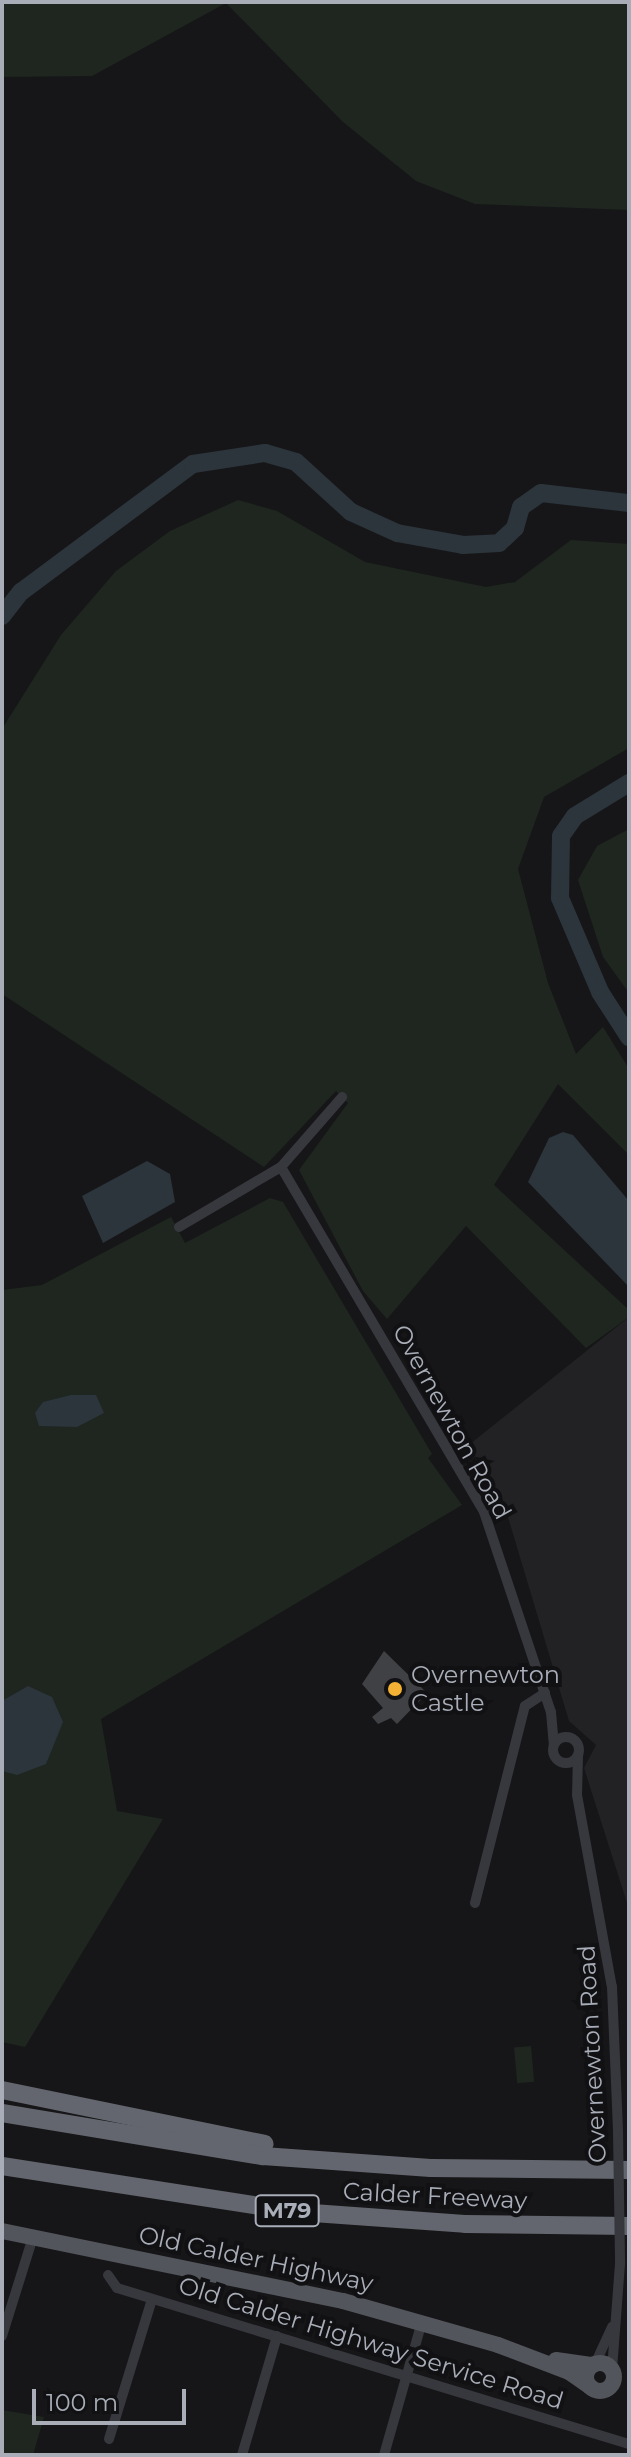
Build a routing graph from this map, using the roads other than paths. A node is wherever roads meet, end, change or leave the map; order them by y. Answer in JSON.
{"nodes":[{"id":1,"x":342,"y":1097,"type":"dead end"},
{"id":2,"x":281,"y":1167,"type":"junction"},
{"id":3,"x":179,"y":1227,"type":"dead end"},
{"id":4,"x":548,"y":1702,"type":"junction"},
{"id":5,"x":569,"y":1738,"type":"junction"},
{"id":6,"x":554,"y":1745,"type":"junction"},
{"id":7,"x":578,"y":1755,"type":"junction"},
{"id":8,"x":560,"y":1761,"type":"junction"},
{"id":9,"x":577,"y":1795,"type":"junction"},
{"id":10,"x":475,"y":1903,"type":"dead end"},
{"id":11,"x":2,"y":2090,"type":"edge"},
{"id":12,"x":2,"y":2113,"type":"edge"},
{"id":13,"x":2,"y":2166,"type":"edge"},
{"id":14,"x":493,"y":2170,"type":"junction"},
{"id":15,"x":629,"y":2170,"type":"edge"},
{"id":16,"x":629,"y":2226,"type":"edge"},
{"id":17,"x":2,"y":2231,"type":"edge"},
{"id":18,"x":33,"y":2237,"type":"junction"},
{"id":19,"x":108,"y":2275,"type":"dead end"},
{"id":20,"x":152,"y":2299,"type":"junction"},
{"id":21,"x":617,"y":2314,"type":"junction"},
{"id":22,"x":422,"y":2322,"type":"junction"},
{"id":23,"x":2,"y":2336,"type":"edge"},
{"id":24,"x":277,"y":2336,"type":"junction"},
{"id":25,"x":498,"y":2345,"type":"junction"},
{"id":26,"x":594,"y":2364,"type":"junction"},
{"id":27,"x":612,"y":2370,"type":"junction"},
{"id":28,"x":406,"y":2375,"type":"junction"},
{"id":29,"x":629,"y":2378,"type":"edge"},
{"id":30,"x":598,"y":2389,"type":"junction"},
{"id":31,"x":629,"y":2390,"type":"edge"},
{"id":32,"x":109,"y":2439,"type":"dead end"},
{"id":33,"x":629,"y":2444,"type":"edge"},
{"id":34,"x":242,"y":2455,"type":"edge"},
{"id":35,"x":384,"y":2455,"type":"edge"}],
"edges":[{"from":1,"to":2,"type":"street"},
{"from":2,"to":3,"type":"street"},
{"from":2,"to":4,"type":"street","name":"Overnewton Road"},
{"from":4,"to":5,"type":"street","name":"Overnewton Road"},
{"from":4,"to":6,"type":"street","name":"Overnewton Road"},
{"from":4,"to":10,"type":"street"},
{"from":5,"to":6,"type":"street"},
{"from":5,"to":7,"type":"street","name":"Overnewton Road"},
{"from":6,"to":8,"type":"street","name":"Overnewton Road"},
{"from":7,"to":8,"type":"street"},
{"from":7,"to":9,"type":"street","name":"Overnewton Road"},
{"from":8,"to":9,"type":"street","name":"Overnewton Road"},
{"from":9,"to":21,"type":"street","name":"Overnewton Road","bridge":true},
{"from":11,"to":14,"type":"highway"},
{"from":12,"to":14,"type":"highway","name":"Calder Freeway","number":"M79"},
{"from":13,"to":16,"type":"highway","name":"Calder Freeway","number":"M79"},
{"from":14,"to":15,"type":"highway","name":"Calder Freeway","number":"M79"},
{"from":17,"to":18,"type":"main road","name":"Old Calder Highway"},
{"from":18,"to":22,"type":"main road","name":"Old Calder Highway"},
{"from":18,"to":23,"type":"street"},
{"from":19,"to":20,"type":"street","name":"Old Calder Highway Service Road"},
{"from":20,"to":24,"type":"street","name":"Old Calder Highway Service Road"},
{"from":20,"to":32,"type":"street"},
{"from":21,"to":26,"type":"street","name":"Overnewton Road"},
{"from":21,"to":27,"type":"street","name":"Overnewton Road"},
{"from":22,"to":25,"type":"main road","name":"Old Calder Highway"},
{"from":22,"to":28,"type":"street"},
{"from":24,"to":28,"type":"street","name":"Old Calder Highway Service Road"},
{"from":24,"to":34,"type":"street"},
{"from":25,"to":26,"type":"main road","name":"Old Calder Highway"},
{"from":25,"to":30,"type":"main road","name":"Old Calder Highway"},
{"from":26,"to":27,"type":"main road","name":"Old Calder Highway"},
{"from":26,"to":30,"type":"main road"},
{"from":27,"to":29,"type":"main road"},
{"from":27,"to":30,"type":"main road"},
{"from":28,"to":33,"type":"street","name":"Old Calder Highway Service Road"},
{"from":28,"to":35,"type":"street"},
{"from":30,"to":31,"type":"main road"}]}
